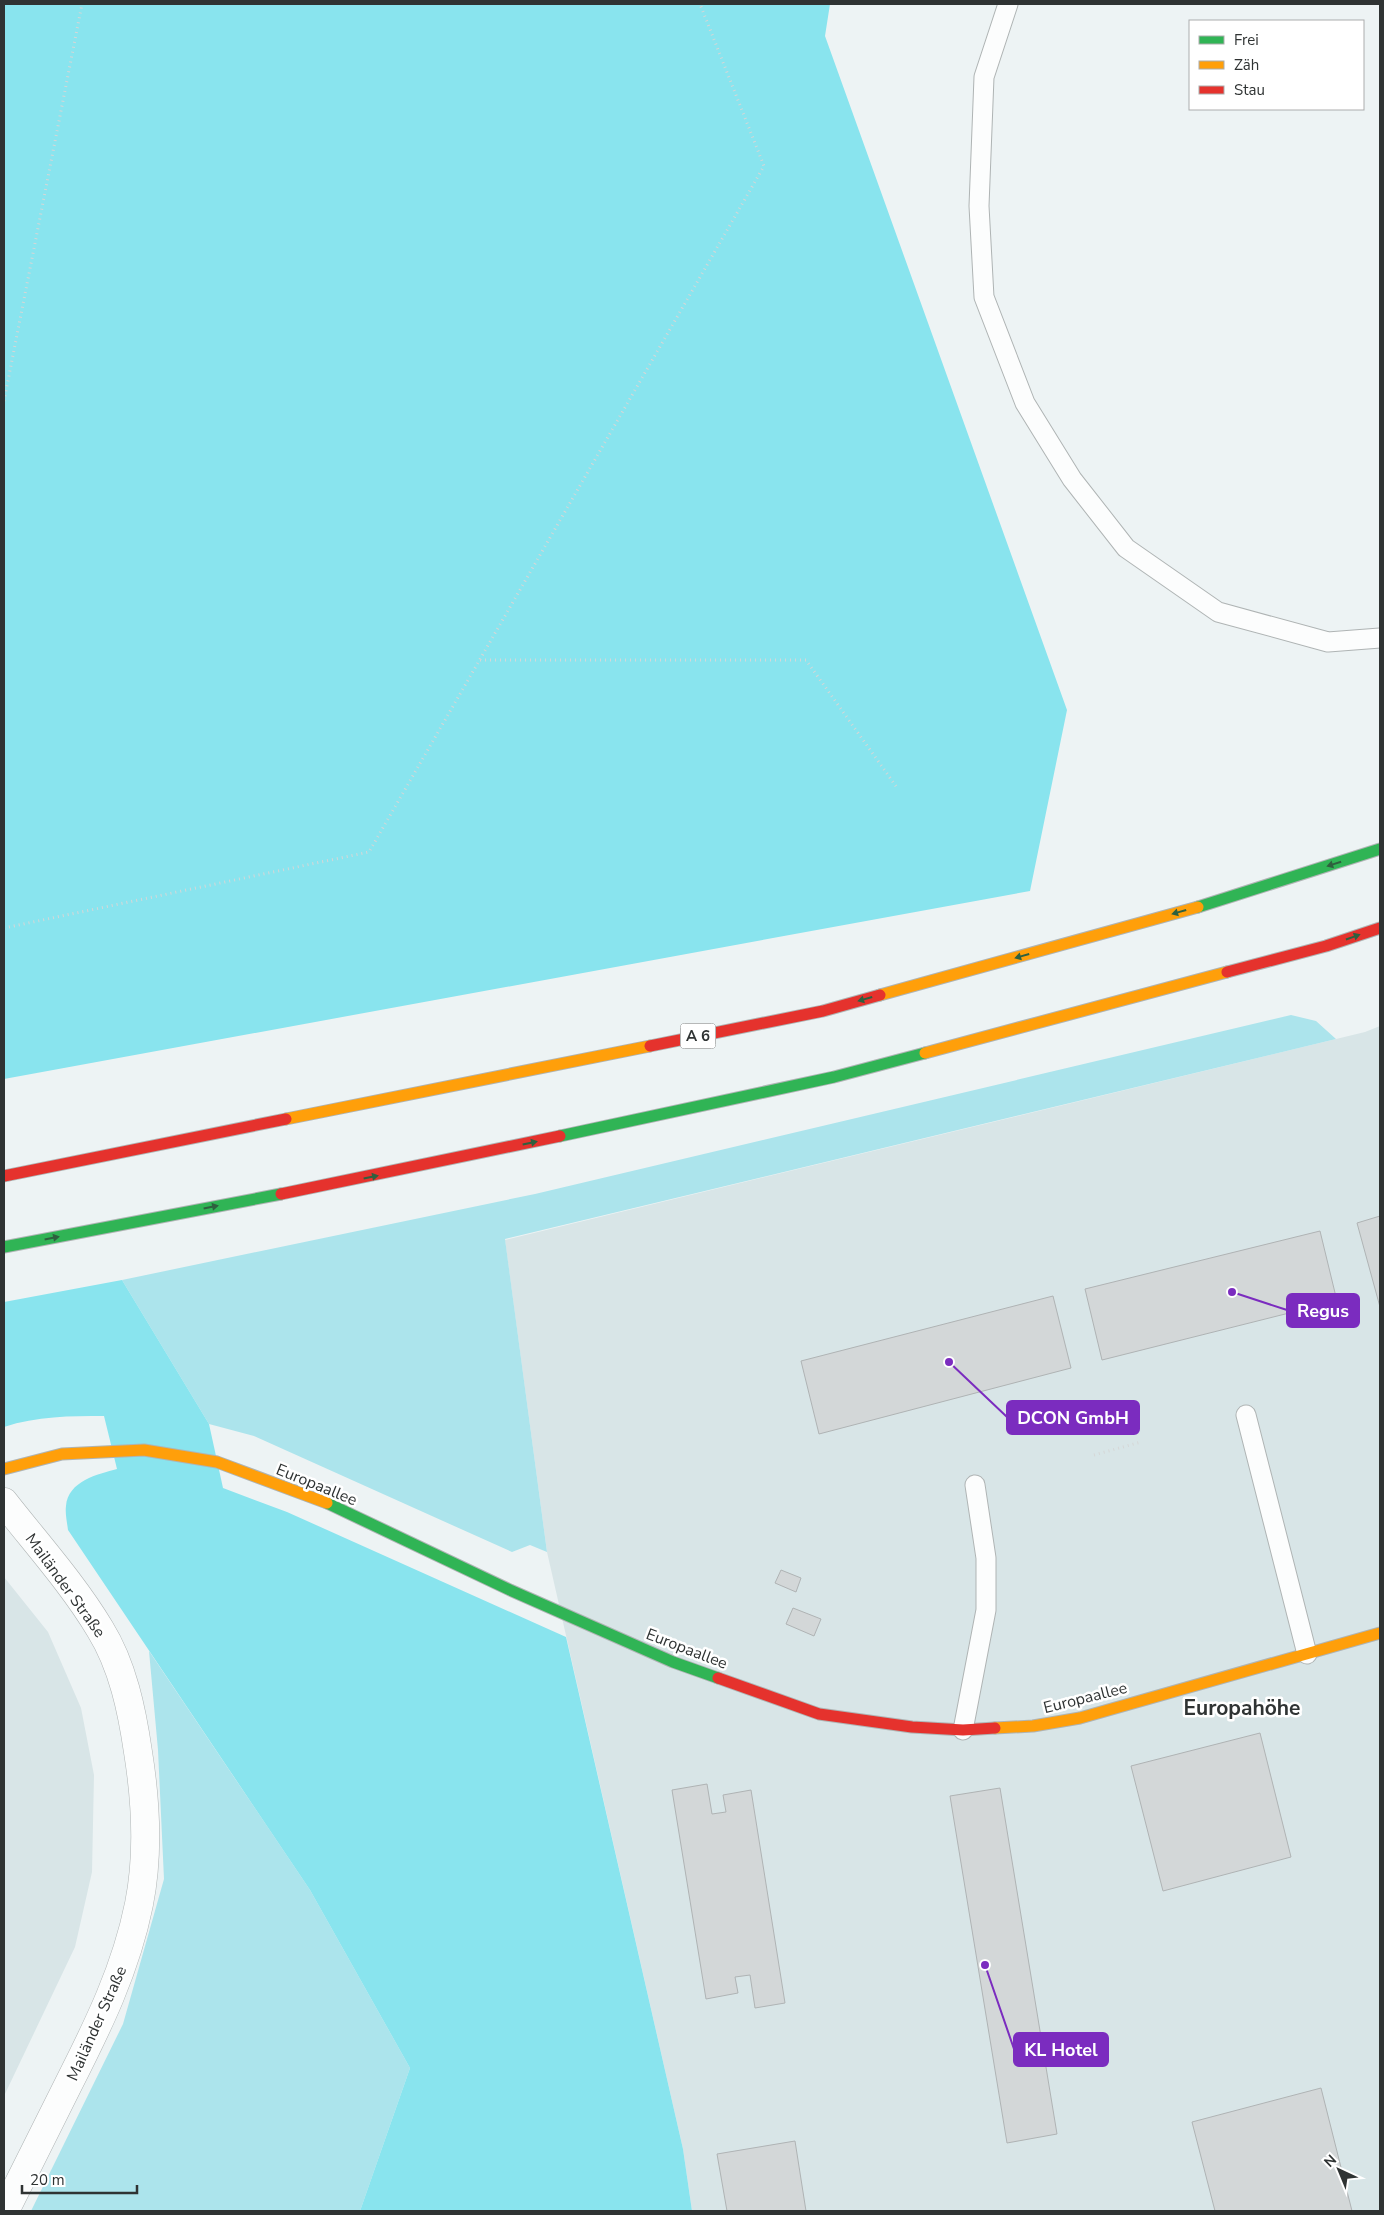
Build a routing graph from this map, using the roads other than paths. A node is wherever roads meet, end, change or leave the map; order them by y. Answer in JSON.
{"nodes":[{"id":1,"x":1008,"y":4,"type":"edge"},
{"id":2,"x":1380,"y":638,"type":"edge"},
{"id":3,"x":1380,"y":849,"type":"edge"},
{"id":4,"x":1380,"y":928,"type":"edge"},
{"id":5,"x":4,"y":1176,"type":"edge"},
{"id":6,"x":4,"y":1247,"type":"edge"},
{"id":7,"x":1246,"y":1415,"type":"dead end"},
{"id":8,"x":4,"y":1469,"type":"edge"},
{"id":9,"x":975,"y":1485,"type":"dead end"},
{"id":10,"x":4,"y":1502,"type":"edge"},
{"id":11,"x":1380,"y":1633,"type":"edge"},
{"id":12,"x":1307,"y":1654,"type":"junction"},
{"id":13,"x":963,"y":1730,"type":"junction"},
{"id":14,"x":6,"y":2211,"type":"edge"}],
"edges":[{"from":1,"to":2,"type":"lane"},
{"from":3,"to":5,"type":"main road","number":"A 6","one_way":true},
{"from":6,"to":4,"type":"main road","one_way":true},
{"from":7,"to":12,"type":"lane"},
{"from":8,"to":13,"type":"main road","name":"Europaallee"},
{"from":9,"to":13,"type":"lane"},
{"from":10,"to":14,"type":"street","name":"Mailänder Straße"},
{"from":11,"to":12,"type":"main road","name":"Europaallee"},
{"from":12,"to":13,"type":"main road","name":"Europaallee"}]}
